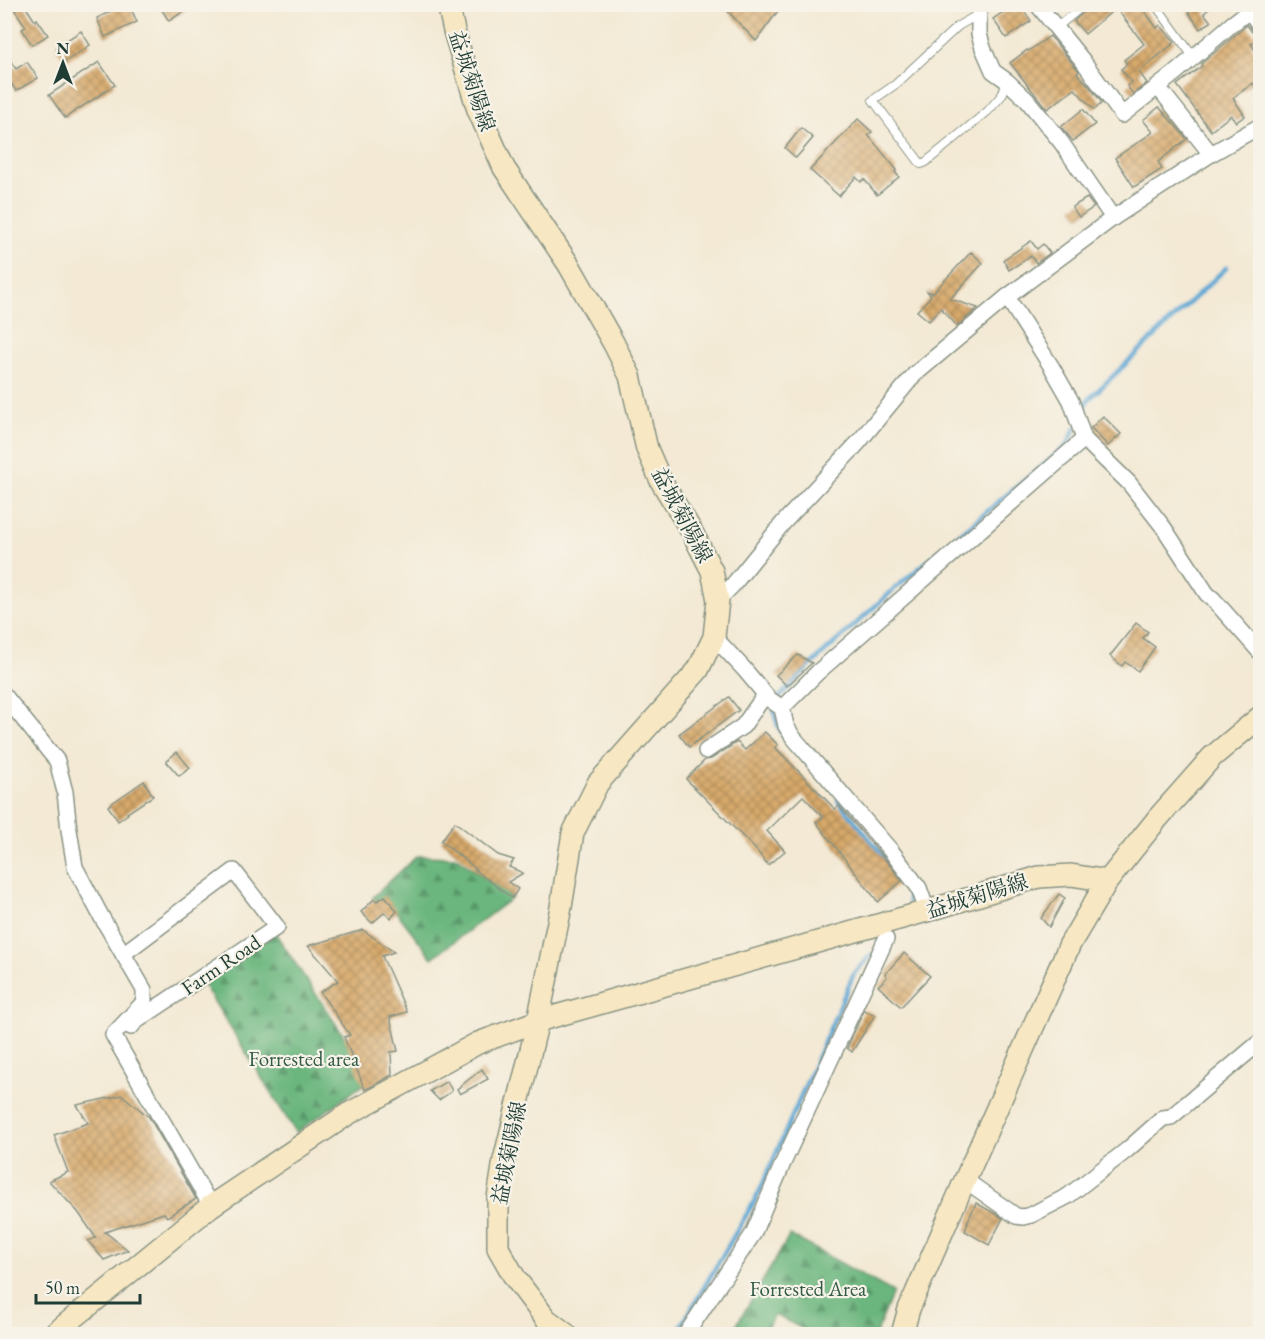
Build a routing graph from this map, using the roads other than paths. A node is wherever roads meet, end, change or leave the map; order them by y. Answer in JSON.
{"nodes":[{"id":1,"x":448,"y":4,"type":"edge"},
{"id":2,"x":1037,"y":4,"type":"edge"},
{"id":3,"x":1085,"y":4,"type":"edge"},
{"id":4,"x":1155,"y":4,"type":"edge"},
{"id":5,"x":980,"y":9,"type":"edge"},
{"id":6,"x":1254,"y":16,"type":"edge"},
{"id":7,"x":1056,"y":28,"type":"junction"},
{"id":8,"x":1194,"y":57,"type":"junction"},
{"id":9,"x":1007,"y":81,"type":"junction"},
{"id":10,"x":1158,"y":87,"type":"junction"},
{"id":11,"x":1260,"y":126,"type":"edge"},
{"id":12,"x":1210,"y":154,"type":"junction"},
{"id":13,"x":1113,"y":218,"type":"junction"},
{"id":14,"x":1007,"y":297,"type":"junction"},
{"id":15,"x":1084,"y":439,"type":"junction"},
{"id":16,"x":718,"y":600,"type":"junction"},
{"id":17,"x":714,"y":637,"type":"junction"},
{"id":18,"x":1260,"y":652,"type":"edge"},
{"id":19,"x":4,"y":695,"type":"edge"},
{"id":20,"x":765,"y":695,"type":"junction"},
{"id":21,"x":782,"y":708,"type":"junction"},
{"id":22,"x":1260,"y":717,"type":"edge"},
{"id":23,"x":706,"y":751,"type":"dead end"},
{"id":24,"x":1106,"y":883,"type":"junction"},
{"id":25,"x":927,"y":911,"type":"junction"},
{"id":26,"x":886,"y":939,"type":"dead end"},
{"id":27,"x":123,"y":954,"type":"junction"},
{"id":28,"x":538,"y":1021,"type":"junction"},
{"id":29,"x":1260,"y":1042,"type":"edge"},
{"id":30,"x":121,"y":1048,"type":"junction"},
{"id":31,"x":965,"y":1180,"type":"junction"},
{"id":32,"x":211,"y":1206,"type":"junction"},
{"id":33,"x":54,"y":1335,"type":"edge"},
{"id":34,"x":566,"y":1335,"type":"edge"},
{"id":35,"x":686,"y":1335,"type":"edge"},
{"id":36,"x":902,"y":1335,"type":"edge"}],
"edges":[{"from":1,"to":16,"type":"main road","name":"益城菊陽線"},
{"from":2,"to":7,"type":"street"},
{"from":3,"to":7,"type":"lane"},
{"from":4,"to":8,"type":"lane"},
{"from":5,"to":9,"type":"street"},
{"from":5,"to":9,"type":"lane"},
{"from":6,"to":8,"type":"street"},
{"from":7,"to":10,"type":"street"},
{"from":8,"to":10,"type":"street"},
{"from":9,"to":13,"type":"street"},
{"from":10,"to":12,"type":"street"},
{"from":11,"to":12,"type":"street"},
{"from":12,"to":13,"type":"street"},
{"from":13,"to":14,"type":"street"},
{"from":14,"to":15,"type":"street"},
{"from":14,"to":16,"type":"street"},
{"from":15,"to":18,"type":"street"},
{"from":15,"to":21,"type":"street"},
{"from":16,"to":17,"type":"main road","name":"益城菊陽線"},
{"from":17,"to":20,"type":"street"},
{"from":17,"to":28,"type":"main road","name":"益城菊陽線"},
{"from":19,"to":27,"type":"street"},
{"from":20,"to":21,"type":"street"},
{"from":20,"to":23,"type":"street"},
{"from":21,"to":25,"type":"street"},
{"from":22,"to":24,"type":"main road"},
{"from":24,"to":25,"type":"main road","name":"益城菊陽線"},
{"from":24,"to":31,"type":"main road"},
{"from":25,"to":28,"type":"main road","name":"益城菊陽線"},
{"from":26,"to":35,"type":"street"},
{"from":27,"to":30,"type":"street"},
{"from":27,"to":30,"type":"street","name":"Farm Road"},
{"from":28,"to":32,"type":"main road"},
{"from":28,"to":34,"type":"main road","name":"益城菊陽線"},
{"from":29,"to":31,"type":"street"},
{"from":30,"to":32,"type":"street"},
{"from":31,"to":36,"type":"main road"},
{"from":32,"to":33,"type":"main road"}]}
